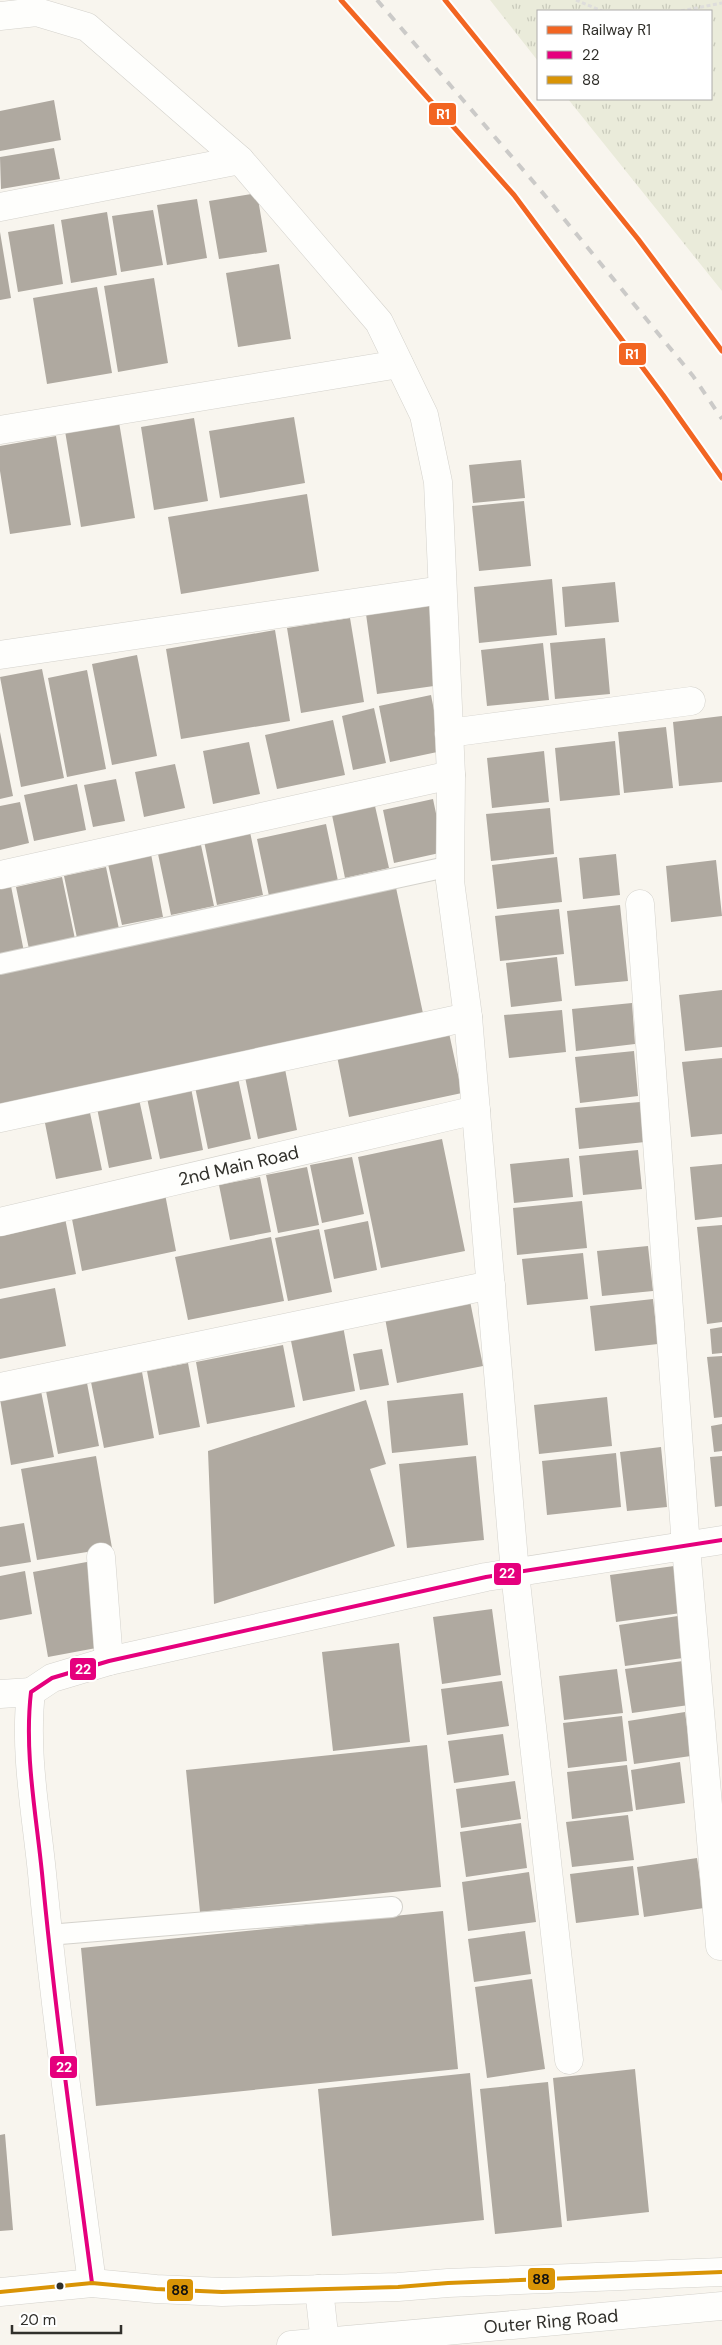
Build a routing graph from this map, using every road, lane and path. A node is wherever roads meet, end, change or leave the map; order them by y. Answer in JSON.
{"nodes":[{"id":1,"x":576,"y":0,"type":"edge"},
{"id":2,"x":722,"y":3,"type":"edge"},
{"id":3,"x":600,"y":10,"type":"edge"},
{"id":4,"x":685,"y":10,"type":"edge"},
{"id":5,"x":0,"y":16,"type":"edge"},
{"id":6,"x":240,"y":160,"type":"junction"},
{"id":7,"x":0,"y":207,"type":"edge"},
{"id":8,"x":399,"y":364,"type":"junction"},
{"id":9,"x":0,"y":430,"type":"edge"},
{"id":10,"x":442,"y":590,"type":"junction"},
{"id":11,"x":0,"y":655,"type":"edge"},
{"id":12,"x":691,"y":701,"type":"dead end"},
{"id":13,"x":449,"y":733,"type":"junction"},
{"id":14,"x":451,"y":775,"type":"junction"},
{"id":15,"x":451,"y":866,"type":"junction"},
{"id":16,"x":0,"y":875,"type":"edge"},
{"id":17,"x":640,"y":904,"type":"dead end"},
{"id":18,"x":0,"y":964,"type":"edge"},
{"id":19,"x":468,"y":1017,"type":"junction"},
{"id":20,"x":476,"y":1110,"type":"junction"},
{"id":21,"x":0,"y":1118,"type":"edge"},
{"id":22,"x":0,"y":1222,"type":"edge"},
{"id":23,"x":491,"y":1285,"type":"junction"},
{"id":24,"x":0,"y":1387,"type":"edge"},
{"id":25,"x":722,"y":1540,"type":"edge"},
{"id":26,"x":686,"y":1547,"type":"junction"},
{"id":27,"x":101,"y":1558,"type":"dead end"},
{"id":28,"x":515,"y":1573,"type":"junction"},
{"id":29,"x":109,"y":1661,"type":"junction"},
{"id":30,"x":30,"y":1692,"type":"junction"},
{"id":31,"x":0,"y":1694,"type":"edge"},
{"id":32,"x":392,"y":1907,"type":"dead end"},
{"id":33,"x":48,"y":1935,"type":"junction"},
{"id":34,"x":720,"y":1946,"type":"dead end"},
{"id":35,"x":569,"y":2060,"type":"dead end"},
{"id":36,"x":722,"y":2272,"type":"edge"},
{"id":37,"x":92,"y":2283,"type":"junction"},
{"id":38,"x":319,"y":2289,"type":"junction"},
{"id":39,"x":0,"y":2292,"type":"edge"},
{"id":40,"x":722,"y":2306,"type":"edge"},
{"id":41,"x":325,"y":2343,"type":"junction"},
{"id":42,"x":291,"y":2345,"type":"edge"}],
"edges":[{"from":1,"to":3,"type":"path"},
{"from":2,"to":4,"type":"path"},
{"from":5,"to":6,"type":"main road"},
{"from":6,"to":7,"type":"main road"},
{"from":6,"to":8,"type":"main road"},
{"from":8,"to":9,"type":"main road"},
{"from":8,"to":10,"type":"main road"},
{"from":10,"to":11,"type":"main road"},
{"from":10,"to":13,"type":"main road"},
{"from":12,"to":13,"type":"main road"},
{"from":13,"to":14,"type":"main road"},
{"from":14,"to":15,"type":"main road"},
{"from":14,"to":16,"type":"main road"},
{"from":15,"to":18,"type":"lane"},
{"from":15,"to":19,"type":"main road"},
{"from":17,"to":26,"type":"main road"},
{"from":19,"to":20,"type":"main road"},
{"from":19,"to":21,"type":"main road"},
{"from":20,"to":22,"type":"main road","name":"2nd Main Road"},
{"from":20,"to":23,"type":"main road"},
{"from":23,"to":24,"type":"main road"},
{"from":23,"to":28,"type":"main road"},
{"from":25,"to":26,"type":"main road"},
{"from":26,"to":28,"type":"main road"},
{"from":26,"to":34,"type":"main road"},
{"from":27,"to":29,"type":"main road"},
{"from":28,"to":29,"type":"main road"},
{"from":28,"to":35,"type":"main road"},
{"from":29,"to":30,"type":"main road"},
{"from":30,"to":31,"type":"main road"},
{"from":30,"to":33,"type":"main road"},
{"from":32,"to":33,"type":"lane"},
{"from":33,"to":37,"type":"main road"},
{"from":36,"to":38,"type":"main road"},
{"from":37,"to":38,"type":"main road"},
{"from":37,"to":39,"type":"main road"},
{"from":38,"to":41,"type":"main road"},
{"from":40,"to":41,"type":"main road","name":"Outer Ring Road"},
{"from":41,"to":42,"type":"main road","name":"Outer Ring Road"}]}
